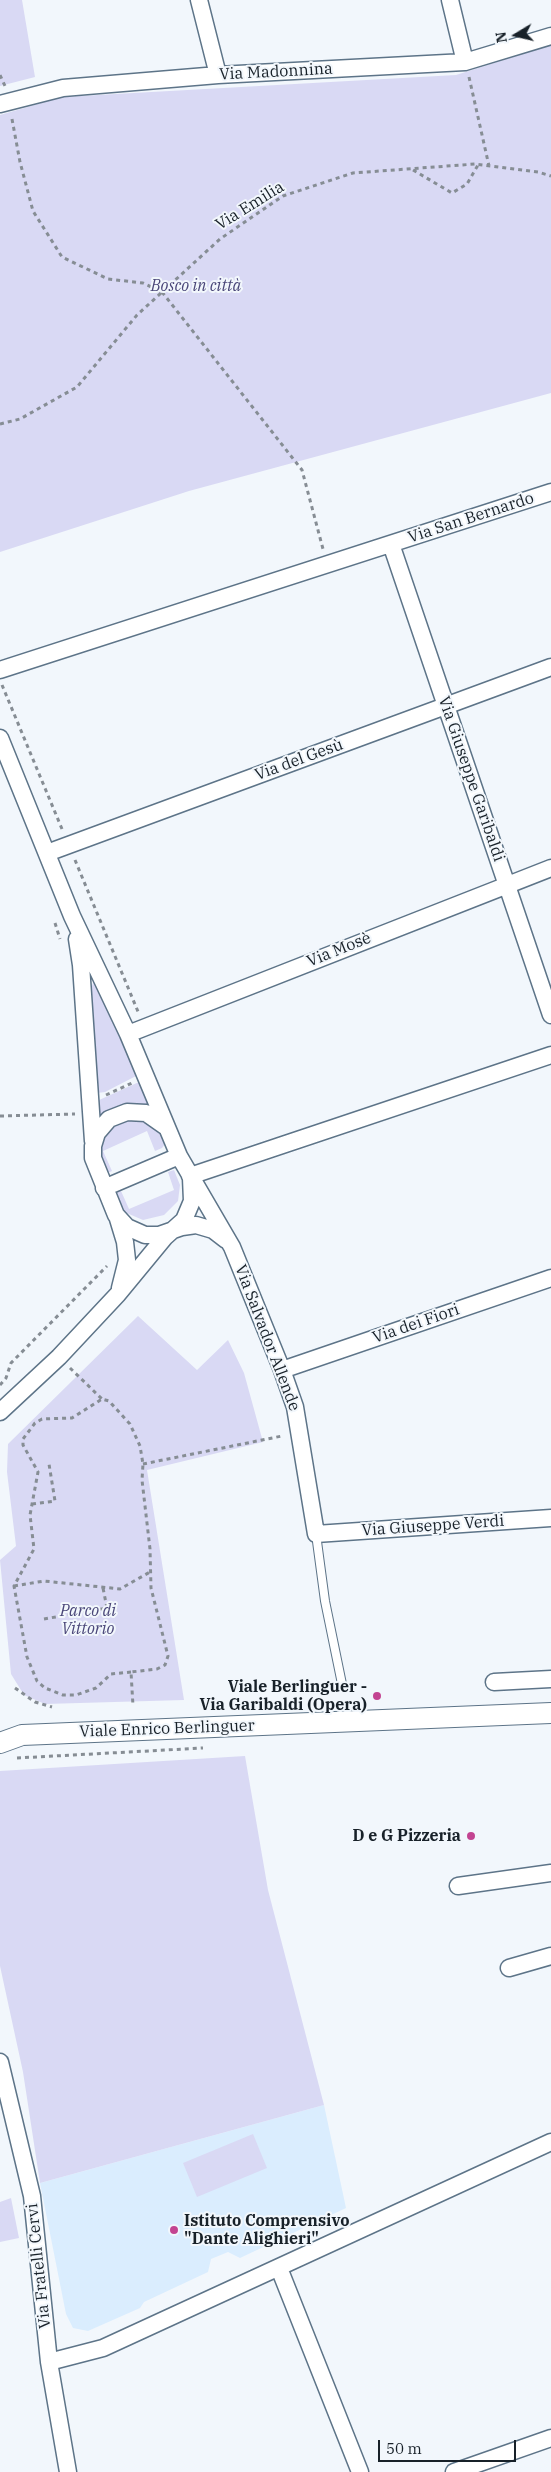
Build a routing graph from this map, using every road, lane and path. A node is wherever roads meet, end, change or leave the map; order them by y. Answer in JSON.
{"nodes":[{"id":1,"x":199,"y":0,"type":"edge"},
{"id":2,"x":450,"y":0,"type":"edge"},
{"id":3,"x":551,"y":36,"type":"edge"},
{"id":4,"x":465,"y":62,"type":"junction"},
{"id":5,"x":0,"y":75,"type":"edge"},
{"id":6,"x":218,"y":75,"type":"junction"},
{"id":7,"x":5,"y":103,"type":"edge"},
{"id":8,"x":478,"y":165,"type":"junction"},
{"id":9,"x":489,"y":166,"type":"junction"},
{"id":10,"x":412,"y":170,"type":"junction"},
{"id":11,"x":551,"y":176,"type":"edge"},
{"id":12,"x":162,"y":292,"type":"junction"},
{"id":13,"x":0,"y":424,"type":"edge"},
{"id":14,"x":551,"y":492,"type":"edge"},
{"id":15,"x":391,"y":544,"type":"junction"},
{"id":16,"x":327,"y":565,"type":"junction"},
{"id":17,"x":551,"y":666,"type":"edge"},
{"id":18,"x":0,"y":670,"type":"edge"},
{"id":19,"x":0,"y":680,"type":"edge"},
{"id":20,"x":446,"y":706,"type":"junction"},
{"id":21,"x":0,"y":738,"type":"edge"},
{"id":22,"x":72,"y":850,"type":"junction"},
{"id":23,"x":47,"y":853,"type":"junction"},
{"id":24,"x":551,"y":868,"type":"edge"},
{"id":25,"x":506,"y":884,"type":"junction"},
{"id":26,"x":52,"y":914,"type":"dead end"},
{"id":27,"x":72,"y":916,"type":"junction"},
{"id":28,"x":60,"y":941,"type":"dead end"},
{"id":29,"x":551,"y":1015,"type":"edge"},
{"id":30,"x":145,"y":1027,"type":"junction"},
{"id":31,"x":128,"y":1034,"type":"junction"},
{"id":32,"x":551,"y":1055,"type":"edge"},
{"id":33,"x":146,"y":1076,"type":"junction"},
{"id":34,"x":84,"y":1098,"type":"junction"},
{"id":35,"x":78,"y":1114,"type":"junction"},
{"id":36,"x":0,"y":1116,"type":"edge"},
{"id":37,"x":78,"y":1120,"type":"dead end"},
{"id":38,"x":166,"y":1127,"type":"junction"},
{"id":39,"x":93,"y":1146,"type":"junction"},
{"id":40,"x":180,"y":1156,"type":"junction"},
{"id":41,"x":190,"y":1176,"type":"junction"},
{"id":42,"x":104,"y":1188,"type":"junction"},
{"id":43,"x":116,"y":1215,"type":"junction"},
{"id":44,"x":171,"y":1231,"type":"junction"},
{"id":45,"x":232,"y":1247,"type":"junction"},
{"id":46,"x":108,"y":1265,"type":"dead end"},
{"id":47,"x":551,"y":1278,"type":"edge"},
{"id":48,"x":118,"y":1294,"type":"junction"},
{"id":49,"x":59,"y":1357,"type":"junction"},
{"id":50,"x":282,"y":1370,"type":"junction"},
{"id":51,"x":0,"y":1385,"type":"edge"},
{"id":52,"x":102,"y":1399,"type":"junction"},
{"id":53,"x":0,"y":1412,"type":"edge"},
{"id":54,"x":283,"y":1436,"type":"dead end"},
{"id":55,"x":49,"y":1464,"type":"dead end"},
{"id":56,"x":144,"y":1464,"type":"junction"},
{"id":57,"x":32,"y":1504,"type":"junction"},
{"id":58,"x":551,"y":1518,"type":"edge"},
{"id":59,"x":316,"y":1534,"type":"junction"},
{"id":60,"x":150,"y":1572,"type":"junction"},
{"id":61,"x":14,"y":1586,"type":"junction"},
{"id":62,"x":103,"y":1588,"type":"junction"},
{"id":63,"x":44,"y":1619,"type":"dead end"},
{"id":64,"x":131,"y":1672,"type":"junction"},
{"id":65,"x":551,"y":1679,"type":"edge"},
{"id":66,"x":494,"y":1682,"type":"dead end"},
{"id":67,"x":342,"y":1684,"type":"dead end"},
{"id":68,"x":14,"y":1688,"type":"dead end"},
{"id":69,"x":133,"y":1706,"type":"dead end"},
{"id":70,"x":52,"y":1707,"type":"dead end"},
{"id":71,"x":551,"y":1713,"type":"edge"},
{"id":72,"x":0,"y":1729,"type":"edge"},
{"id":73,"x":22,"y":1735,"type":"junction"},
{"id":74,"x":0,"y":1743,"type":"edge"},
{"id":75,"x":551,"y":1873,"type":"edge"},
{"id":76,"x":458,"y":1886,"type":"dead end"},
{"id":77,"x":551,"y":1956,"type":"edge"},
{"id":78,"x":509,"y":1968,"type":"dead end"},
{"id":79,"x":0,"y":2062,"type":"edge"},
{"id":80,"x":551,"y":2142,"type":"edge"},
{"id":81,"x":279,"y":2268,"type":"junction"},
{"id":82,"x":49,"y":2362,"type":"junction"},
{"id":83,"x":551,"y":2438,"type":"edge"},
{"id":84,"x":68,"y":2472,"type":"edge"},
{"id":85,"x":360,"y":2472,"type":"edge"},
{"id":86,"x":454,"y":2472,"type":"edge"}],
"edges":[{"from":1,"to":6,"type":"street"},
{"from":2,"to":4,"type":"street"},
{"from":3,"to":4,"type":"street","name":"Via Madonnina"},
{"from":4,"to":6,"type":"street","name":"Via Madonnina"},
{"from":4,"to":9,"type":"path"},
{"from":5,"to":7,"type":"path"},
{"from":6,"to":7,"type":"street","name":"Via Madonnina"},
{"from":7,"to":12,"type":"path"},
{"from":8,"to":9,"type":"path","name":"Via Emilia"},
{"from":8,"to":10,"type":"path","name":"Via Emilia"},
{"from":8,"to":10,"type":"path"},
{"from":9,"to":11,"type":"path","name":"Via Emilia"},
{"from":10,"to":12,"type":"path","name":"Via Emilia"},
{"from":12,"to":13,"type":"path","name":"Via Emilia"},
{"from":12,"to":16,"type":"path"},
{"from":14,"to":15,"type":"street","name":"Via San Bernardo"},
{"from":15,"to":16,"type":"street","name":"Via San Bernardo"},
{"from":15,"to":20,"type":"street","name":"Via Giuseppe Garibaldi"},
{"from":16,"to":18,"type":"street","name":"Via San Bernardo"},
{"from":17,"to":20,"type":"street","name":"Via del Gesù"},
{"from":19,"to":22,"type":"path"},
{"from":20,"to":22,"type":"street","name":"Via del Gesù"},
{"from":20,"to":25,"type":"street","name":"Via Giuseppe Garibaldi"},
{"from":21,"to":23,"type":"street"},
{"from":22,"to":23,"type":"street","name":"Via del Gesù"},
{"from":22,"to":30,"type":"path"},
{"from":23,"to":27,"type":"street"},
{"from":24,"to":25,"type":"street","name":"Via Mosè"},
{"from":25,"to":29,"type":"street","name":"Via Giuseppe Garibaldi"},
{"from":25,"to":30,"type":"street","name":"Via Mosè"},
{"from":26,"to":28,"type":"path"},
{"from":27,"to":31,"type":"street","name":"Via Salvador Allende"},
{"from":27,"to":34,"type":"street"},
{"from":30,"to":31,"type":"street","name":"Via Mosè"},
{"from":31,"to":33,"type":"street","name":"Via Salvador Allende"},
{"from":32,"to":41,"type":"street"},
{"from":33,"to":34,"type":"path"},
{"from":33,"to":38,"type":"street","name":"Via Salvador Allende"},
{"from":34,"to":35,"type":"path"},
{"from":34,"to":39,"type":"street"},
{"from":35,"to":36,"type":"path"},
{"from":35,"to":37,"type":"path"},
{"from":38,"to":39,"type":"street","name":"Via Salvador Allende"},
{"from":38,"to":40,"type":"street","name":"Via Salvador Allende"},
{"from":39,"to":42,"type":"street"},
{"from":40,"to":41,"type":"street","name":"Via Salvador Allende"},
{"from":40,"to":42,"type":"street"},
{"from":41,"to":44,"type":"street"},
{"from":41,"to":45,"type":"street","name":"Via Salvador Allende"},
{"from":42,"to":43,"type":"street"},
{"from":43,"to":44,"type":"street"},
{"from":43,"to":48,"type":"street"},
{"from":44,"to":45,"type":"street"},
{"from":44,"to":48,"type":"street"},
{"from":45,"to":50,"type":"street","name":"Via Salvador Allende"},
{"from":46,"to":51,"type":"path"},
{"from":47,"to":50,"type":"street","name":"Via dei Fiori"},
{"from":48,"to":49,"type":"street"},
{"from":49,"to":52,"type":"path"},
{"from":49,"to":53,"type":"street"},
{"from":50,"to":59,"type":"street","name":"Via Salvador Allende"},
{"from":52,"to":56,"type":"path"},
{"from":52,"to":57,"type":"path"},
{"from":54,"to":56,"type":"path"},
{"from":55,"to":57,"type":"path"},
{"from":56,"to":60,"type":"path"},
{"from":57,"to":61,"type":"path"},
{"from":58,"to":59,"type":"street","name":"Via Giuseppe Verdi"},
{"from":59,"to":67,"type":"lane","name":"Via Salvador Allende"},
{"from":60,"to":62,"type":"path"},
{"from":60,"to":64,"type":"path"},
{"from":61,"to":62,"type":"path"},
{"from":61,"to":64,"type":"path"},
{"from":62,"to":63,"type":"path"},
{"from":64,"to":69,"type":"path"},
{"from":65,"to":66,"type":"street"},
{"from":68,"to":70,"type":"path"},
{"from":71,"to":73,"type":"street","name":"Viale Enrico Berlinguer"},
{"from":72,"to":73,"type":"street","name":"Viale Enrico Berlinguer"},
{"from":73,"to":74,"type":"street","name":"Viale Enrico Berlinguer"},
{"from":75,"to":76,"type":"street"},
{"from":77,"to":78,"type":"street"},
{"from":79,"to":82,"type":"street","name":"Via Fratelli Cervi"},
{"from":80,"to":81,"type":"street"},
{"from":81,"to":82,"type":"street"},
{"from":81,"to":85,"type":"street"},
{"from":82,"to":84,"type":"street","name":"Via Fratelli Cervi"},
{"from":83,"to":86,"type":"street"}]}
